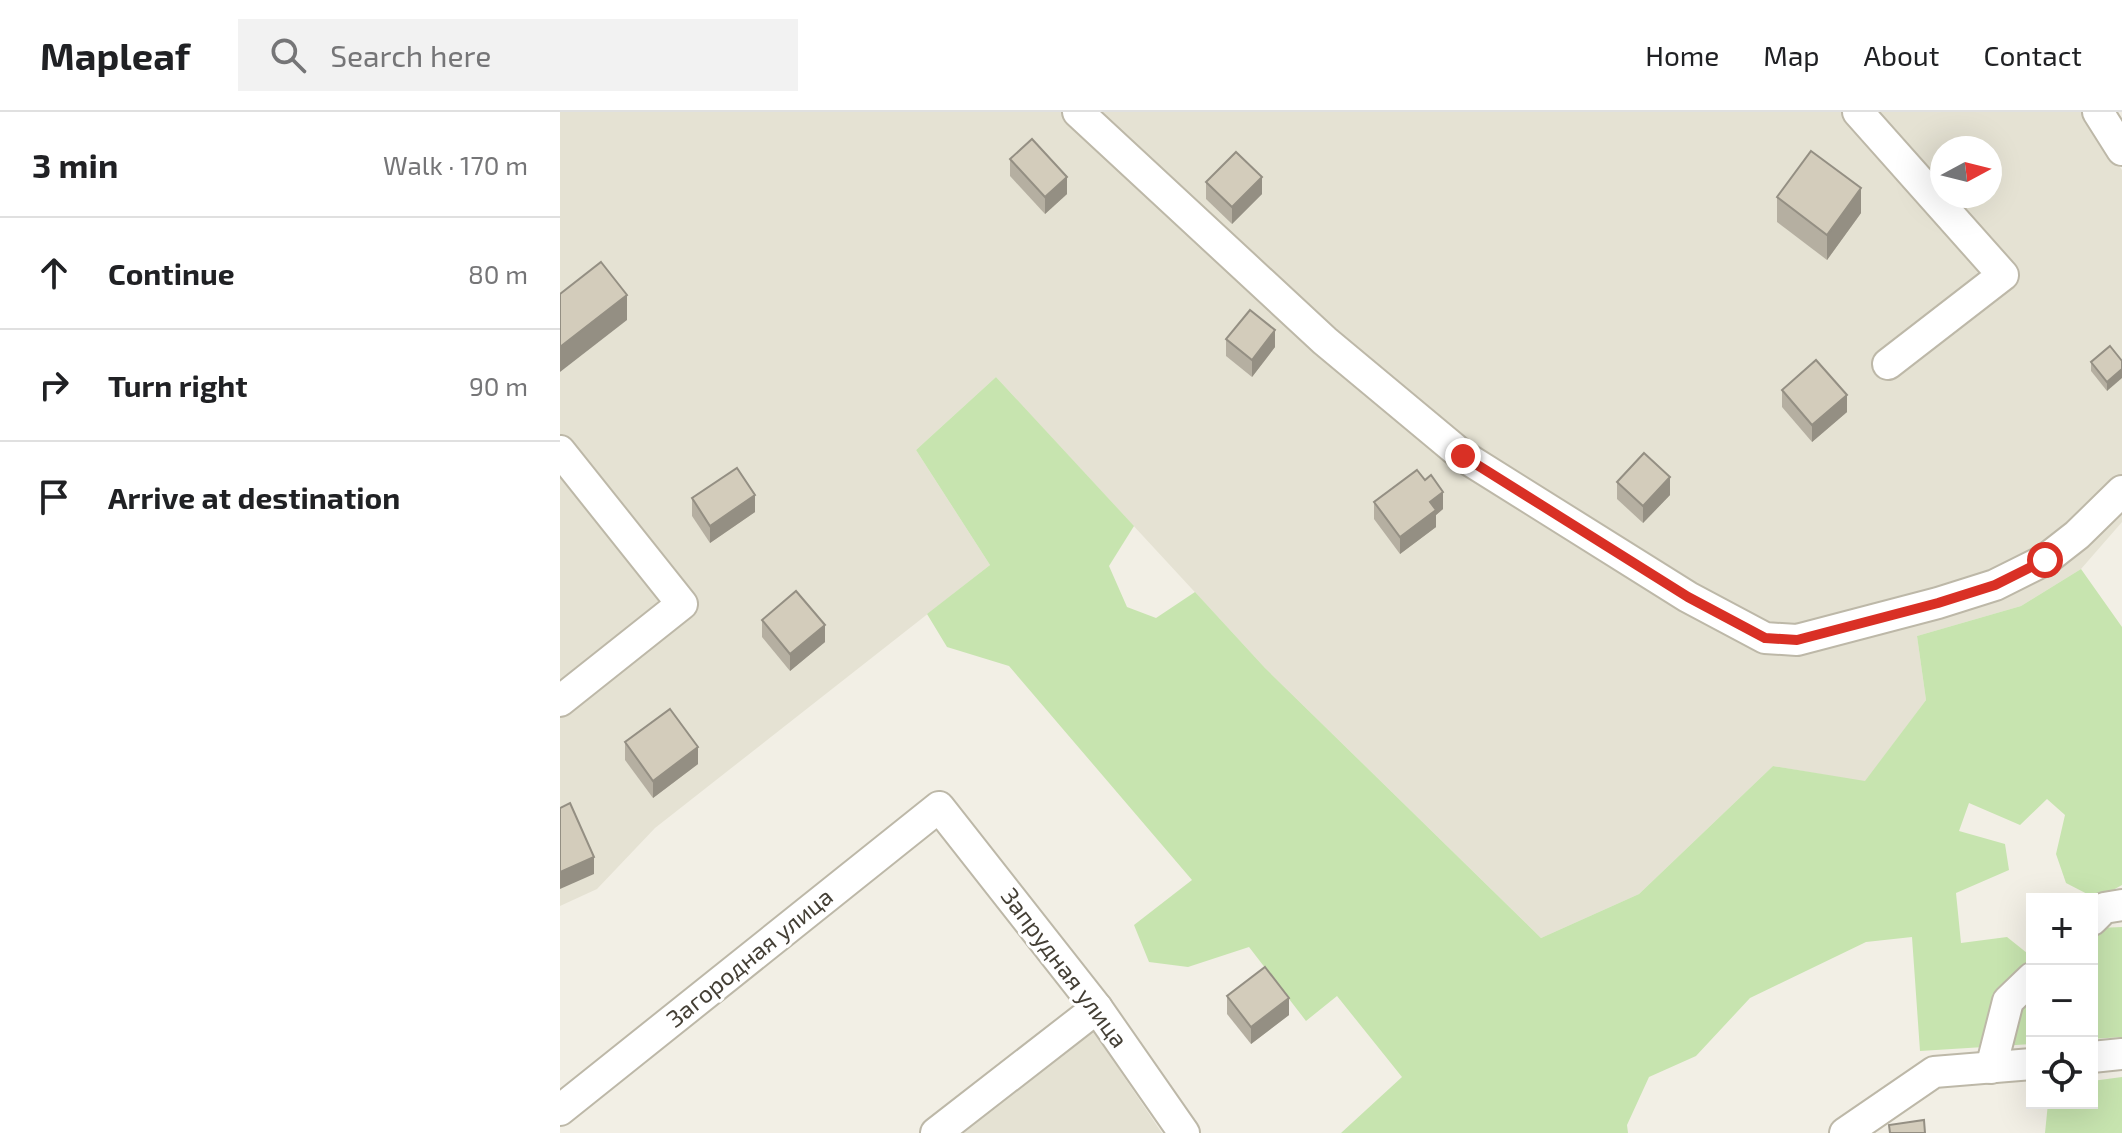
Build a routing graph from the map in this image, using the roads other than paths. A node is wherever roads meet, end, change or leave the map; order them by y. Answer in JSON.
{"nodes":[{"id":1,"x":1078,"y":112,"type":"edge"},
{"id":2,"x":1858,"y":112,"type":"edge"},
{"id":3,"x":2098,"y":112,"type":"edge"},
{"id":4,"x":2122,"y":150,"type":"edge"},
{"id":5,"x":1888,"y":364,"type":"dead end"},
{"id":6,"x":560,"y":451,"type":"edge"},
{"id":7,"x":2122,"y":491,"type":"edge"},
{"id":8,"x":560,"y":701,"type":"edge"},
{"id":9,"x":939,"y":807,"type":"joint"},
{"id":10,"x":2122,"y":905,"type":"edge"},
{"id":11,"x":2098,"y":914,"type":"edge"},
{"id":12,"x":2026,"y":984,"type":"edge"},
{"id":13,"x":1097,"y":1008,"type":"junction"},
{"id":14,"x":2122,"y":1054,"type":"edge"},
{"id":15,"x":2098,"y":1056,"type":"edge"},
{"id":16,"x":2026,"y":1065,"type":"edge"},
{"id":17,"x":1991,"y":1068,"type":"junction"},
{"id":18,"x":560,"y":1110,"type":"edge"},
{"id":19,"x":560,"y":1121,"type":"edge"},
{"id":20,"x":569,"y":1133,"type":"edge"},
{"id":21,"x":936,"y":1133,"type":"edge"},
{"id":22,"x":1184,"y":1133,"type":"edge"},
{"id":23,"x":1845,"y":1133,"type":"edge"}],
"edges":[{"from":1,"to":7,"type":"street"},
{"from":2,"to":5,"type":"street"},
{"from":3,"to":4,"type":"street"},
{"from":6,"to":8,"type":"street"},
{"from":9,"to":13,"type":"street","name":"Запрудная улица"},
{"from":9,"to":18,"type":"street","name":"Загородная улица"},
{"from":10,"to":11,"type":"street"},
{"from":12,"to":17,"type":"street"},
{"from":13,"to":21,"type":"street"},
{"from":13,"to":22,"type":"street","name":"Запрудная улица"},
{"from":14,"to":15,"type":"street"},
{"from":16,"to":17,"type":"street"},
{"from":17,"to":23,"type":"street"},
{"from":19,"to":20,"type":"street"}]}
